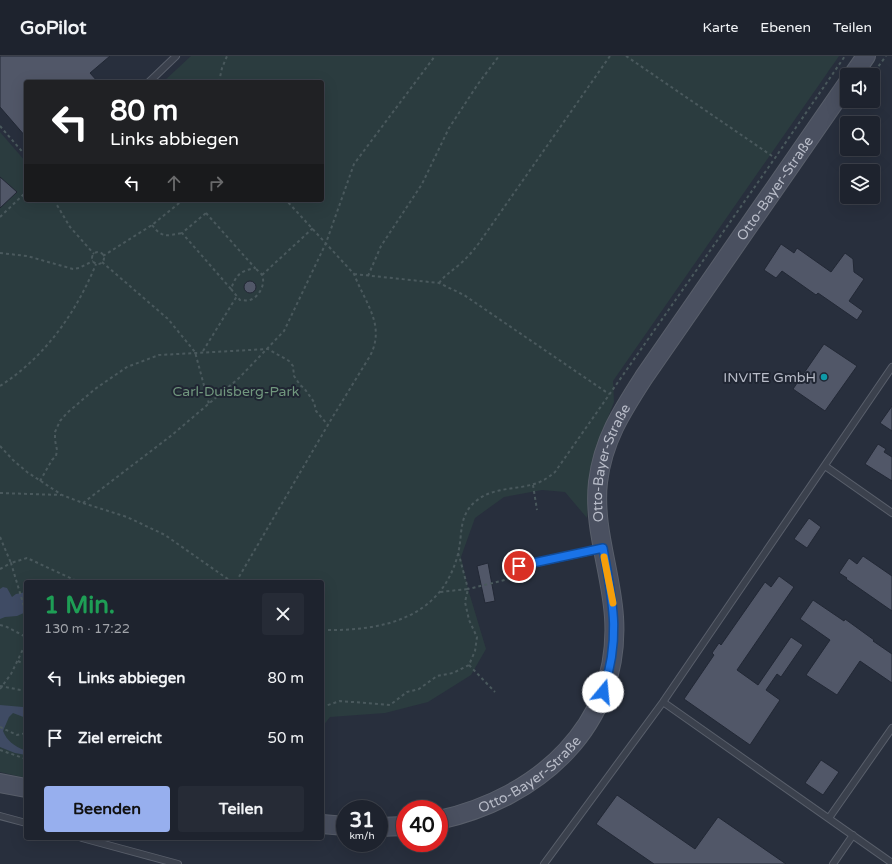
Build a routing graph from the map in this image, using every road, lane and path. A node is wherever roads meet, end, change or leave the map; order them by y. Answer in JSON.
{"nodes":[{"id":1,"x":176,"y":56,"type":"edge"},
{"id":2,"x":227,"y":56,"type":"edge"},
{"id":3,"x":435,"y":56,"type":"edge"},
{"id":4,"x":499,"y":56,"type":"edge"},
{"id":5,"x":610,"y":56,"type":"edge"},
{"id":6,"x":626,"y":56,"type":"edge"},
{"id":7,"x":845,"y":56,"type":"edge"},
{"id":8,"x":866,"y":56,"type":"edge"},
{"id":9,"x":886,"y":56,"type":"edge"},
{"id":10,"x":858,"y":68,"type":"edge"},
{"id":11,"x":877,"y":68,"type":"edge"},
{"id":12,"x":151,"y":80,"type":"edge"},
{"id":13,"x":219,"y":80,"type":"edge"},
{"id":14,"x":840,"y":94,"type":"edge"},
{"id":15,"x":0,"y":126,"type":"edge"},
{"id":16,"x":24,"y":154,"type":"edge"},
{"id":17,"x":775,"y":158,"type":"junction"},
{"id":18,"x":24,"y":194,"type":"edge"},
{"id":19,"x":55,"y":202,"type":"edge"},
{"id":20,"x":181,"y":202,"type":"edge"},
{"id":21,"x":288,"y":202,"type":"edge"},
{"id":22,"x":0,"y":217,"type":"edge"},
{"id":23,"x":152,"y":225,"type":"junction"},
{"id":24,"x":313,"y":228,"type":"junction"},
{"id":25,"x":182,"y":233,"type":"junction"},
{"id":26,"x":326,"y":243,"type":"junction"},
{"id":27,"x":0,"y":253,"type":"edge"},
{"id":28,"x":94,"y":254,"type":"junction"},
{"id":29,"x":103,"y":256,"type":"junction"},
{"id":30,"x":92,"y":261,"type":"junction"},
{"id":31,"x":102,"y":262,"type":"junction"},
{"id":32,"x":96,"y":264,"type":"junction"},
{"id":33,"x":255,"y":268,"type":"junction"},
{"id":34,"x":354,"y":274,"type":"junction"},
{"id":35,"x":262,"y":275,"type":"junction"},
{"id":36,"x":368,"y":276,"type":"junction"},
{"id":37,"x":439,"y":283,"type":"junction"},
{"id":38,"x":231,"y":289,"type":"junction"},
{"id":39,"x":237,"y":296,"type":"junction"},
{"id":40,"x":268,"y":349,"type":"junction"},
{"id":41,"x":195,"y":352,"type":"junction"},
{"id":42,"x":202,"y":352,"type":"junction"},
{"id":43,"x":892,"y":367,"type":"edge"},
{"id":44,"x":0,"y":386,"type":"edge"},
{"id":45,"x":609,"y":394,"type":"junction"},
{"id":46,"x":209,"y":404,"type":"junction"},
{"id":47,"x":328,"y":425,"type":"junction"},
{"id":48,"x":0,"y":446,"type":"edge"},
{"id":49,"x":825,"y":466,"type":"junction"},
{"id":50,"x":40,"y":481,"type":"junction"},
{"id":51,"x":533,"y":485,"type":"junction"},
{"id":52,"x":0,"y":493,"type":"edge"},
{"id":53,"x":62,"y":495,"type":"junction"},
{"id":54,"x":83,"y":503,"type":"junction"},
{"id":55,"x":537,"y":510,"type":"dead end"},
{"id":56,"x":892,"y":513,"type":"edge"},
{"id":57,"x":0,"y":537,"type":"edge"},
{"id":58,"x":603,"y":548,"type":"junction"},
{"id":59,"x":458,"y":553,"type":"junction"},
{"id":60,"x":11,"y":563,"type":"junction"},
{"id":61,"x":0,"y":569,"type":"edge"},
{"id":62,"x":507,"y":569,"type":"dead end"},
{"id":63,"x":509,"y":579,"type":"dead end"},
{"id":64,"x":75,"y":580,"type":"edge"},
{"id":65,"x":229,"y":580,"type":"edge"},
{"id":66,"x":237,"y":580,"type":"edge"},
{"id":67,"x":468,"y":589,"type":"junction"},
{"id":68,"x":440,"y":592,"type":"junction"},
{"id":69,"x":24,"y":606,"type":"edge"},
{"id":70,"x":0,"y":625,"type":"edge"},
{"id":71,"x":324,"y":630,"type":"edge"},
{"id":72,"x":24,"y":636,"type":"edge"},
{"id":73,"x":24,"y":648,"type":"edge"},
{"id":74,"x":18,"y":661,"type":"junction"},
{"id":75,"x":24,"y":664,"type":"edge"},
{"id":76,"x":469,"y":665,"type":"junction"},
{"id":77,"x":1,"y":686,"type":"edge"},
{"id":78,"x":0,"y":689,"type":"edge"},
{"id":79,"x":24,"y":691,"type":"edge"},
{"id":80,"x":495,"y":692,"type":"dead end"},
{"id":81,"x":663,"y":702,"type":"junction"},
{"id":82,"x":324,"y":706,"type":"edge"},
{"id":83,"x":0,"y":727,"type":"edge"},
{"id":84,"x":892,"y":728,"type":"edge"},
{"id":85,"x":24,"y":733,"type":"edge"},
{"id":86,"x":0,"y":750,"type":"edge"},
{"id":87,"x":24,"y":758,"type":"edge"},
{"id":88,"x":0,"y":783,"type":"edge"},
{"id":89,"x":24,"y":788,"type":"edge"},
{"id":90,"x":0,"y":816,"type":"edge"},
{"id":91,"x":448,"y":818,"type":"edge"},
{"id":92,"x":829,"y":818,"type":"junction"},
{"id":93,"x":24,"y":822,"type":"edge"},
{"id":94,"x":324,"y":824,"type":"edge"},
{"id":95,"x":336,"y":825,"type":"edge"},
{"id":96,"x":853,"y":835,"type":"junction"},
{"id":97,"x":89,"y":840,"type":"edge"},
{"id":98,"x":892,"y":862,"type":"edge"},
{"id":99,"x":178,"y":864,"type":"edge"},
{"id":100,"x":544,"y":864,"type":"edge"},
{"id":101,"x":833,"y":864,"type":"edge"}],
"edges":[{"from":1,"to":12,"type":"lane"},
{"from":2,"to":13,"type":"path"},
{"from":3,"to":26,"type":"path"},
{"from":4,"to":36,"type":"path"},
{"from":5,"to":37,"type":"path"},
{"from":6,"to":17,"type":"path"},
{"from":7,"to":17,"type":"path"},
{"from":8,"to":10,"type":"street"},
{"from":9,"to":11,"type":"path"},
{"from":14,"to":58,"type":"street","name":"Otto-Bayer-Straße"},
{"from":15,"to":16,"type":"path"},
{"from":17,"to":45,"type":"path"},
{"from":18,"to":22,"type":"path"},
{"from":19,"to":28,"type":"path"},
{"from":20,"to":23,"type":"path"},
{"from":21,"to":24,"type":"path"},
{"from":23,"to":25,"type":"path"},
{"from":23,"to":29,"type":"path"},
{"from":24,"to":26,"type":"path"},
{"from":24,"to":35,"type":"path"},
{"from":25,"to":33,"type":"path"},
{"from":25,"to":38,"type":"path"},
{"from":26,"to":34,"type":"path"},
{"from":26,"to":40,"type":"path"},
{"from":27,"to":30,"type":"path"},
{"from":28,"to":29,"type":"path"},
{"from":28,"to":30,"type":"path"},
{"from":29,"to":31,"type":"path"},
{"from":30,"to":32,"type":"path"},
{"from":31,"to":32,"type":"path"},
{"from":31,"to":41,"type":"path"},
{"from":32,"to":44,"type":"path"},
{"from":33,"to":35,"type":"path"},
{"from":33,"to":38,"type":"path"},
{"from":34,"to":36,"type":"path"},
{"from":34,"to":47,"type":"path"},
{"from":35,"to":39,"type":"path"},
{"from":36,"to":37,"type":"path"},
{"from":37,"to":45,"type":"path"},
{"from":38,"to":39,"type":"path"},
{"from":39,"to":42,"type":"path"},
{"from":40,"to":42,"type":"path"},
{"from":40,"to":46,"type":"path"},
{"from":40,"to":47,"type":"path"},
{"from":41,"to":42,"type":"path"},
{"from":41,"to":46,"type":"path"},
{"from":41,"to":50,"type":"path"},
{"from":43,"to":49,"type":"lane"},
{"from":45,"to":51,"type":"path"},
{"from":46,"to":54,"type":"path"},
{"from":47,"to":66,"type":"path"},
{"from":48,"to":50,"type":"path"},
{"from":49,"to":56,"type":"lane"},
{"from":49,"to":81,"type":"lane"},
{"from":50,"to":53,"type":"path"},
{"from":51,"to":55,"type":"path"},
{"from":51,"to":59,"type":"path"},
{"from":52,"to":53,"type":"path"},
{"from":53,"to":54,"type":"path"},
{"from":54,"to":65,"type":"path"},
{"from":57,"to":60,"type":"path"},
{"from":58,"to":62,"type":"lane"},
{"from":58,"to":91,"type":"street","name":"Otto-Bayer-Straße"},
{"from":59,"to":67,"type":"path"},
{"from":59,"to":68,"type":"path"},
{"from":60,"to":61,"type":"path"},
{"from":60,"to":64,"type":"path"},
{"from":60,"to":69,"type":"path"},
{"from":63,"to":67,"type":"path"},
{"from":67,"to":68,"type":"path"},
{"from":67,"to":76,"type":"path"},
{"from":68,"to":71,"type":"path"},
{"from":70,"to":72,"type":"path"},
{"from":73,"to":74,"type":"path"},
{"from":74,"to":75,"type":"path"},
{"from":74,"to":77,"type":"path"},
{"from":76,"to":80,"type":"path"},
{"from":76,"to":82,"type":"path"},
{"from":77,"to":78,"type":"path"},
{"from":77,"to":79,"type":"path"},
{"from":81,"to":92,"type":"lane"},
{"from":81,"to":100,"type":"lane"},
{"from":83,"to":85,"type":"path"},
{"from":84,"to":92,"type":"lane"},
{"from":86,"to":87,"type":"path"},
{"from":88,"to":89,"type":"street"},
{"from":90,"to":93,"type":"lane"},
{"from":92,"to":96,"type":"lane"},
{"from":94,"to":95,"type":"street"},
{"from":96,"to":98,"type":"lane"},
{"from":96,"to":101,"type":"lane"},
{"from":97,"to":99,"type":"lane"}]}
